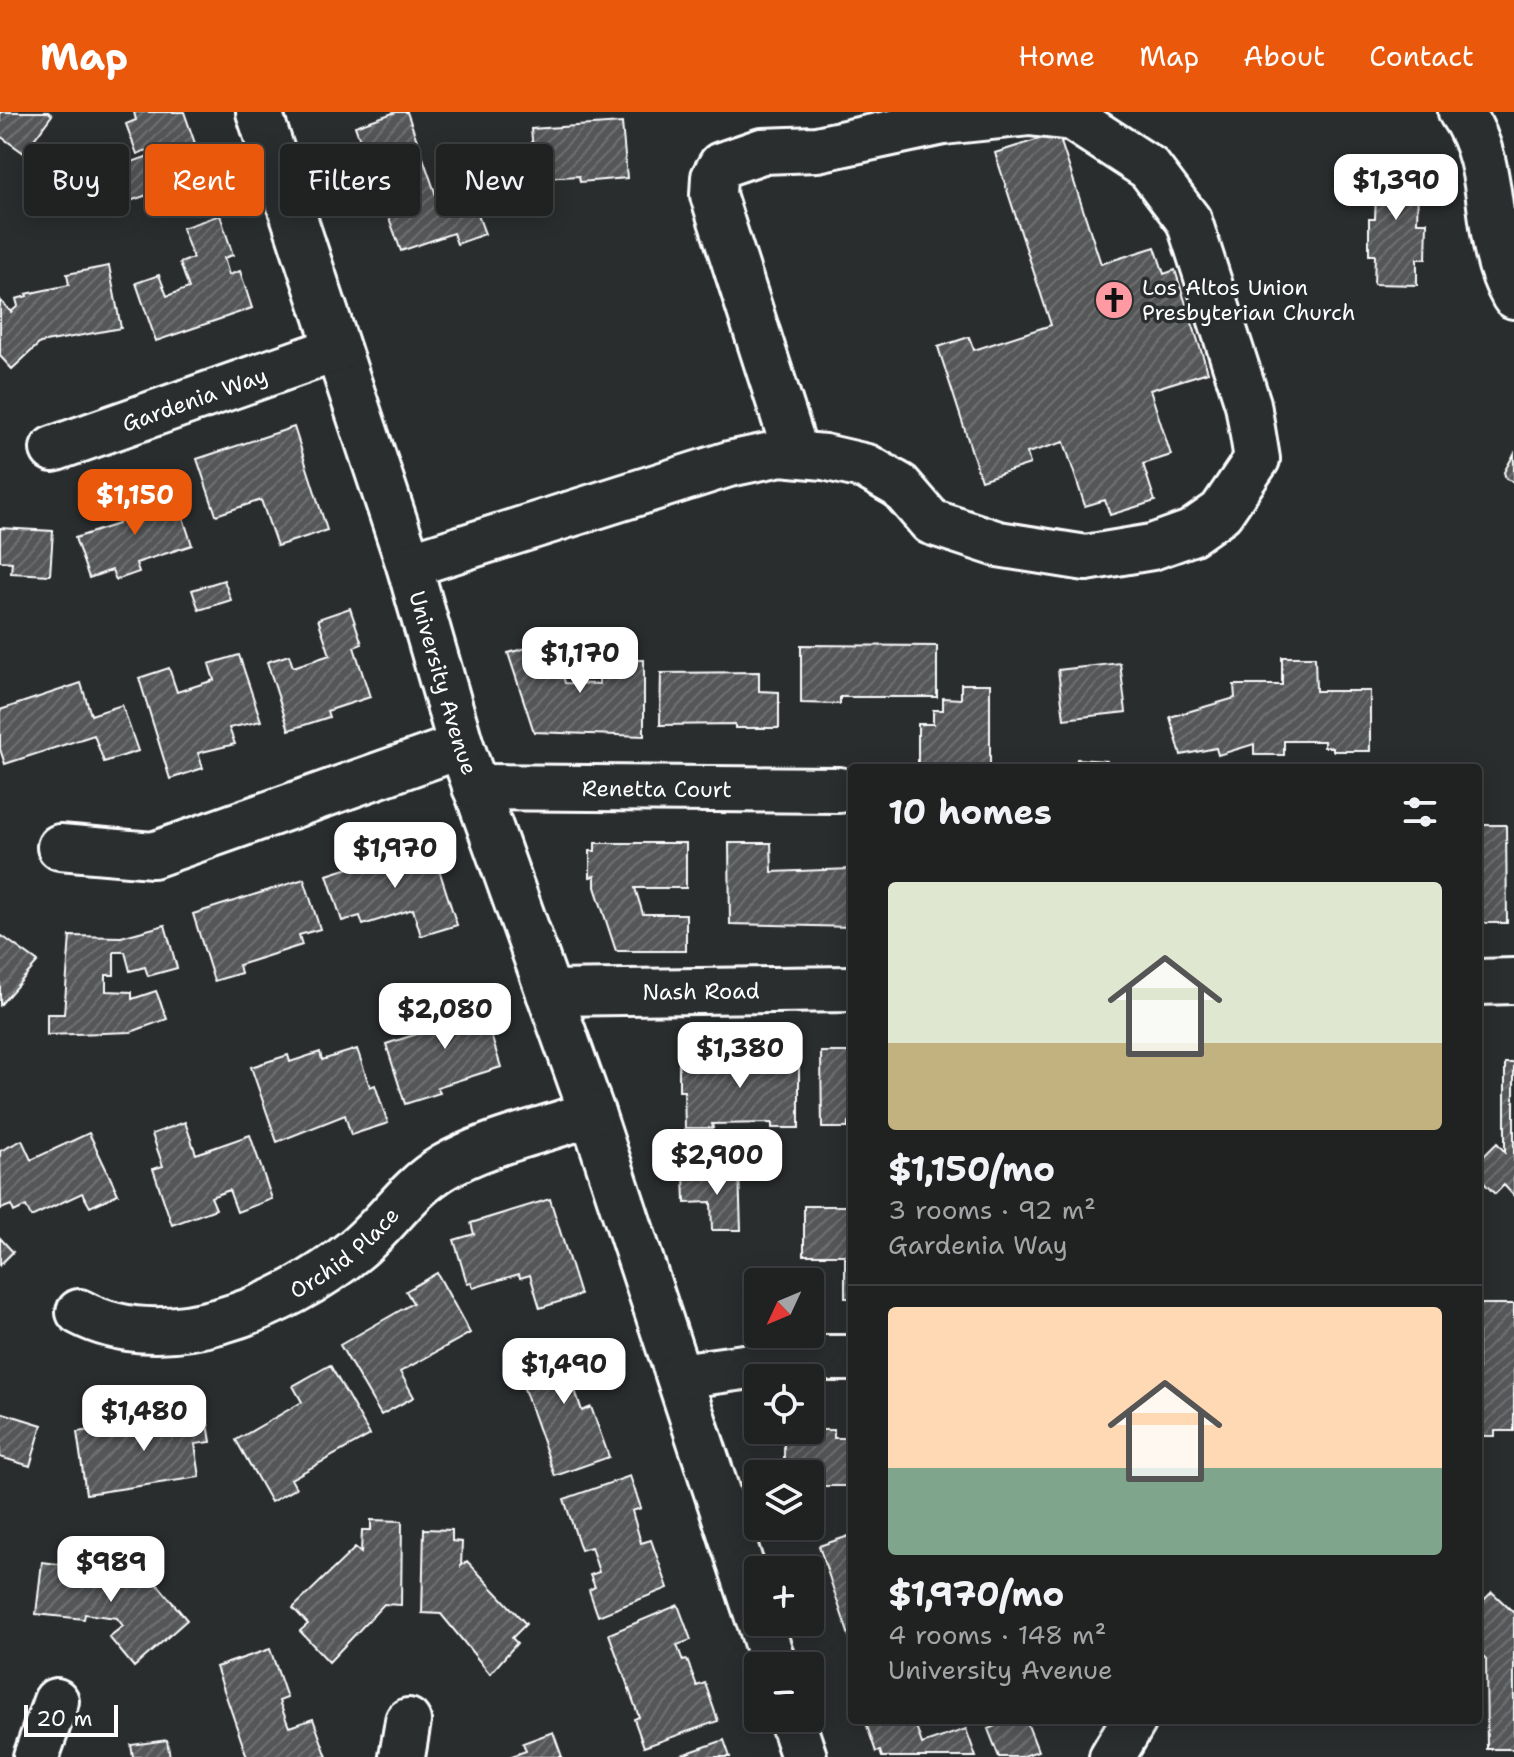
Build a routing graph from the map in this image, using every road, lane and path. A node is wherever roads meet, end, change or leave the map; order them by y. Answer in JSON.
{"nodes":[{"id":1,"x":259,"y":112,"type":"edge"},
{"id":2,"x":1461,"y":112,"type":"edge"},
{"id":3,"x":1514,"y":296,"type":"edge"},
{"id":4,"x":337,"y":349,"type":"junction"},
{"id":5,"x":53,"y":449,"type":"dead end"},
{"id":6,"x":796,"y":454,"type":"junction"},
{"id":7,"x":409,"y":565,"type":"junction"},
{"id":8,"x":461,"y":746,"type":"junction"},
{"id":9,"x":475,"y":787,"type":"junction"},
{"id":10,"x":839,"y":790,"type":"dead end"},
{"id":11,"x":60,"y":847,"type":"dead end"},
{"id":12,"x":1514,"y":981,"type":"edge"},
{"id":13,"x":1482,"y":982,"type":"edge"},
{"id":14,"x":848,"y":989,"type":"edge"},
{"id":15,"x":549,"y":993,"type":"junction"},
{"id":16,"x":592,"y":1113,"type":"junction"},
{"id":17,"x":79,"y":1312,"type":"dead end"},
{"id":18,"x":848,"y":1358,"type":"edge"},
{"id":19,"x":679,"y":1376,"type":"junction"},
{"id":20,"x":744,"y":1573,"type":"edge"},
{"id":21,"x":56,"y":1701,"type":"dead end"},
{"id":22,"x":1132,"y":1724,"type":"edge"},
{"id":23,"x":796,"y":1732,"type":"edge"},
{"id":24,"x":36,"y":1757,"type":"edge"},
{"id":25,"x":804,"y":1757,"type":"edge"},
{"id":26,"x":1112,"y":1757,"type":"edge"}],
"edges":[{"from":1,"to":4,"type":"street","name":"University Avenue"},
{"from":2,"to":3,"type":"street"},
{"from":4,"to":5,"type":"street","name":"Gardenia Way"},
{"from":4,"to":7,"type":"street","name":"University Avenue"},
{"from":6,"to":6,"type":"street"},
{"from":6,"to":7,"type":"street"},
{"from":7,"to":8,"type":"street","name":"University Avenue"},
{"from":8,"to":9,"type":"street","name":"University Avenue"},
{"from":8,"to":11,"type":"street"},
{"from":9,"to":10,"type":"street","name":"Renetta Court"},
{"from":9,"to":15,"type":"street","name":"University Avenue"},
{"from":12,"to":13,"type":"street"},
{"from":14,"to":15,"type":"street","name":"Nash Road"},
{"from":15,"to":16,"type":"street","name":"University Avenue"},
{"from":16,"to":17,"type":"street","name":"Orchid Place"},
{"from":16,"to":19,"type":"street","name":"University Avenue"},
{"from":18,"to":19,"type":"street"},
{"from":19,"to":20,"type":"street","name":"University Avenue"},
{"from":21,"to":24,"type":"street"},
{"from":22,"to":26,"type":"street"},
{"from":23,"to":25,"type":"street"}]}
